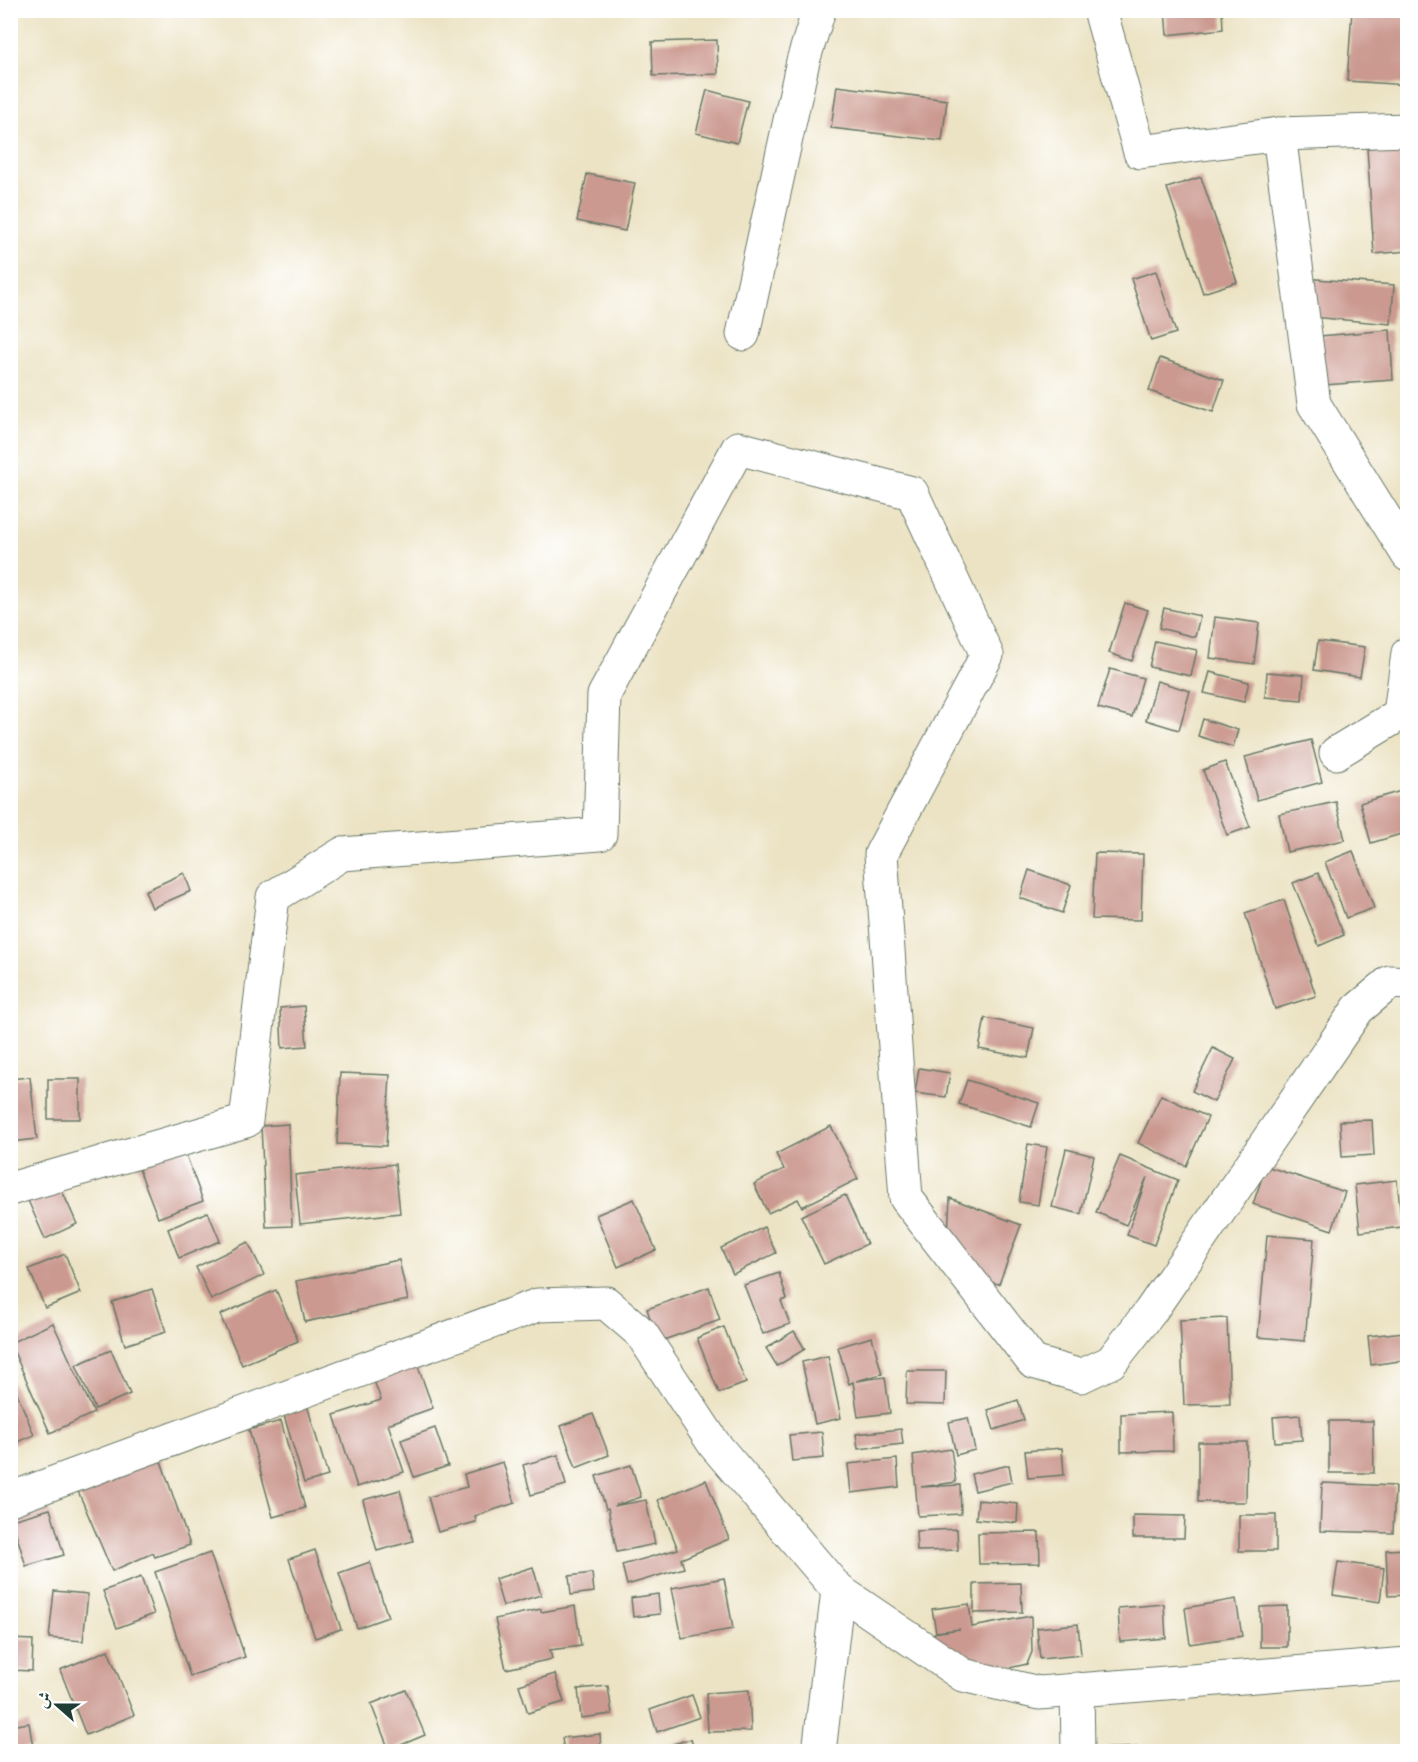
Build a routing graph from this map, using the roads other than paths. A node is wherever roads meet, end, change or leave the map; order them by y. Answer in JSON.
{"nodes":[{"id":1,"x":819,"y":10,"type":"edge"},
{"id":2,"x":1100,"y":10,"type":"edge"},
{"id":3,"x":1407,"y":130,"type":"edge"},
{"id":4,"x":1279,"y":134,"type":"junction"},
{"id":5,"x":743,"y":334,"type":"dead end"},
{"id":6,"x":1407,"y":555,"type":"edge"},
{"id":7,"x":1407,"y":652,"type":"edge"},
{"id":8,"x":1336,"y":753,"type":"dead end"},
{"id":9,"x":1407,"y":983,"type":"edge"},
{"id":10,"x":10,"y":1189,"type":"edge"},
{"id":11,"x":10,"y":1499,"type":"edge"},
{"id":12,"x":838,"y":1590,"type":"junction"},
{"id":13,"x":1407,"y":1664,"type":"edge"},
{"id":14,"x":1077,"y":1689,"type":"junction"},
{"id":15,"x":819,"y":1752,"type":"edge"},
{"id":16,"x":1078,"y":1752,"type":"edge"}],
"edges":[{"from":1,"to":5,"type":"street"},
{"from":2,"to":4,"type":"street"},
{"from":3,"to":4,"type":"street"},
{"from":4,"to":6,"type":"street"},
{"from":7,"to":8,"type":"street"},
{"from":9,"to":10,"type":"street"},
{"from":11,"to":12,"type":"street"},
{"from":12,"to":14,"type":"street"},
{"from":12,"to":15,"type":"street"},
{"from":13,"to":14,"type":"street"},
{"from":14,"to":16,"type":"street"}]}
